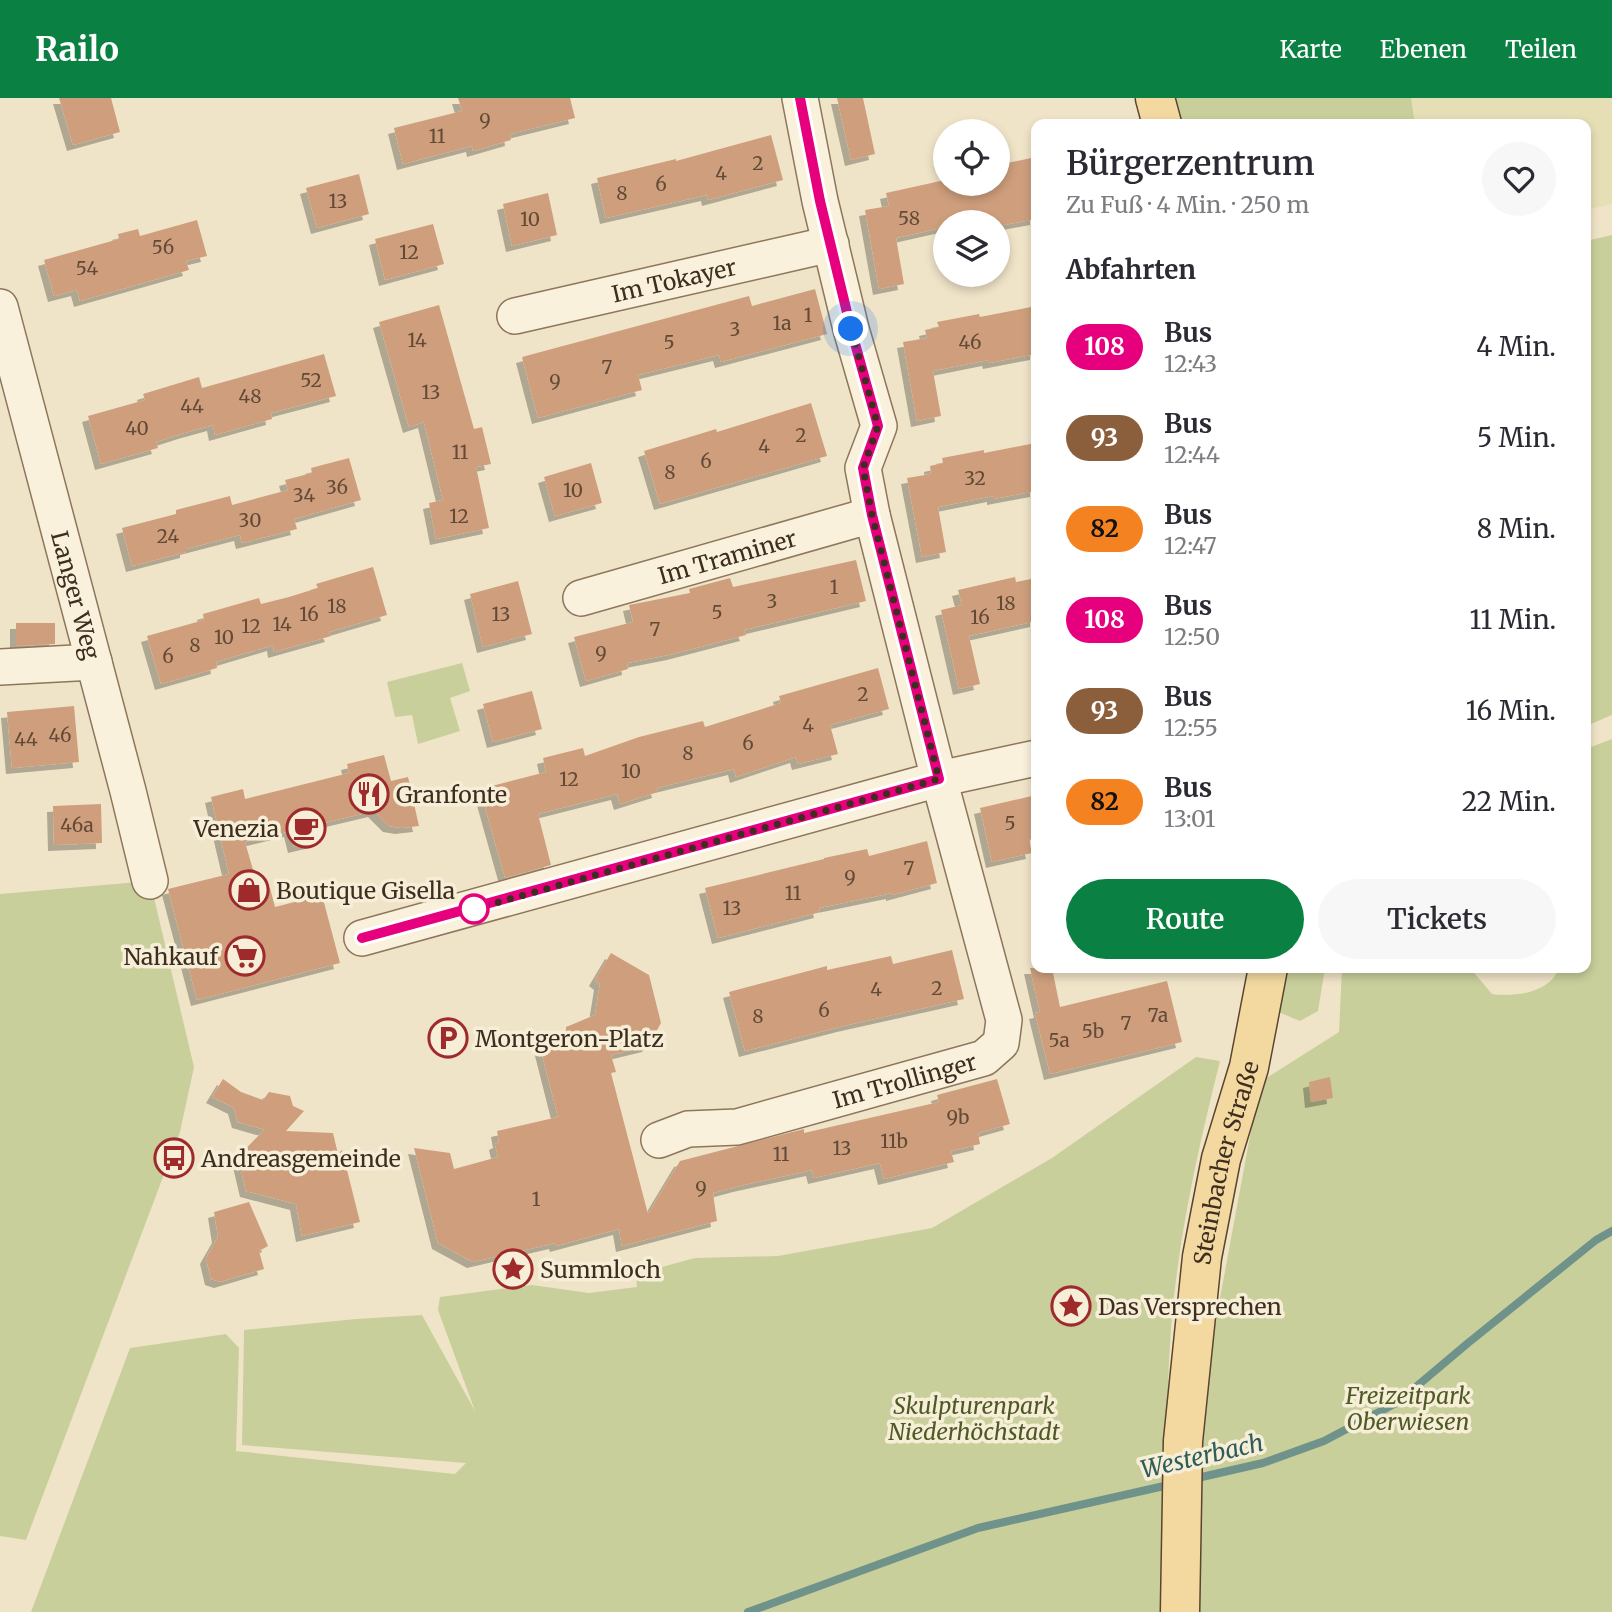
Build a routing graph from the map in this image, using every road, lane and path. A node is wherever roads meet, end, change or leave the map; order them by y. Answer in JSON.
{"nodes":[{"id":1,"x":800,"y":98,"type":"edge"},
{"id":2,"x":1155,"y":98,"type":"edge"},
{"id":3,"x":1161,"y":119,"type":"edge"},
{"id":4,"x":831,"y":244,"type":"junction"},
{"id":5,"x":0,"y":307,"type":"edge"},
{"id":6,"x":515,"y":316,"type":"dead end"},
{"id":7,"x":872,"y":515,"type":"junction"},
{"id":8,"x":581,"y":598,"type":"dead end"},
{"id":9,"x":94,"y":662,"type":"junction"},
{"id":10,"x":0,"y":667,"type":"edge"},
{"id":11,"x":1031,"y":759,"type":"edge"},
{"id":12,"x":939,"y":779,"type":"junction"},
{"id":13,"x":150,"y":881,"type":"dead end"},
{"id":14,"x":362,"y":938,"type":"dead end"},
{"id":15,"x":1267,"y":973,"type":"edge"},
{"id":16,"x":659,"y":1140,"type":"dead end"},
{"id":17,"x":1180,"y":1612,"type":"edge"}],
"edges":[{"from":1,"to":4,"type":"street","name":"Im Trollinger"},
{"from":2,"to":3,"type":"main road"},
{"from":4,"to":6,"type":"street","name":"Im Tokayer"},
{"from":4,"to":7,"type":"street","name":"Im Trollinger"},
{"from":5,"to":9,"type":"street","name":"Langer Weg"},
{"from":7,"to":8,"type":"street","name":"Im Traminer"},
{"from":7,"to":12,"type":"street","name":"Im Trollinger"},
{"from":9,"to":10,"type":"street"},
{"from":9,"to":13,"type":"street","name":"Langer Weg"},
{"from":11,"to":12,"type":"street"},
{"from":12,"to":14,"type":"street"},
{"from":12,"to":16,"type":"street","name":"Im Trollinger"},
{"from":15,"to":17,"type":"main road","name":"Steinbacher Straße"}]}
